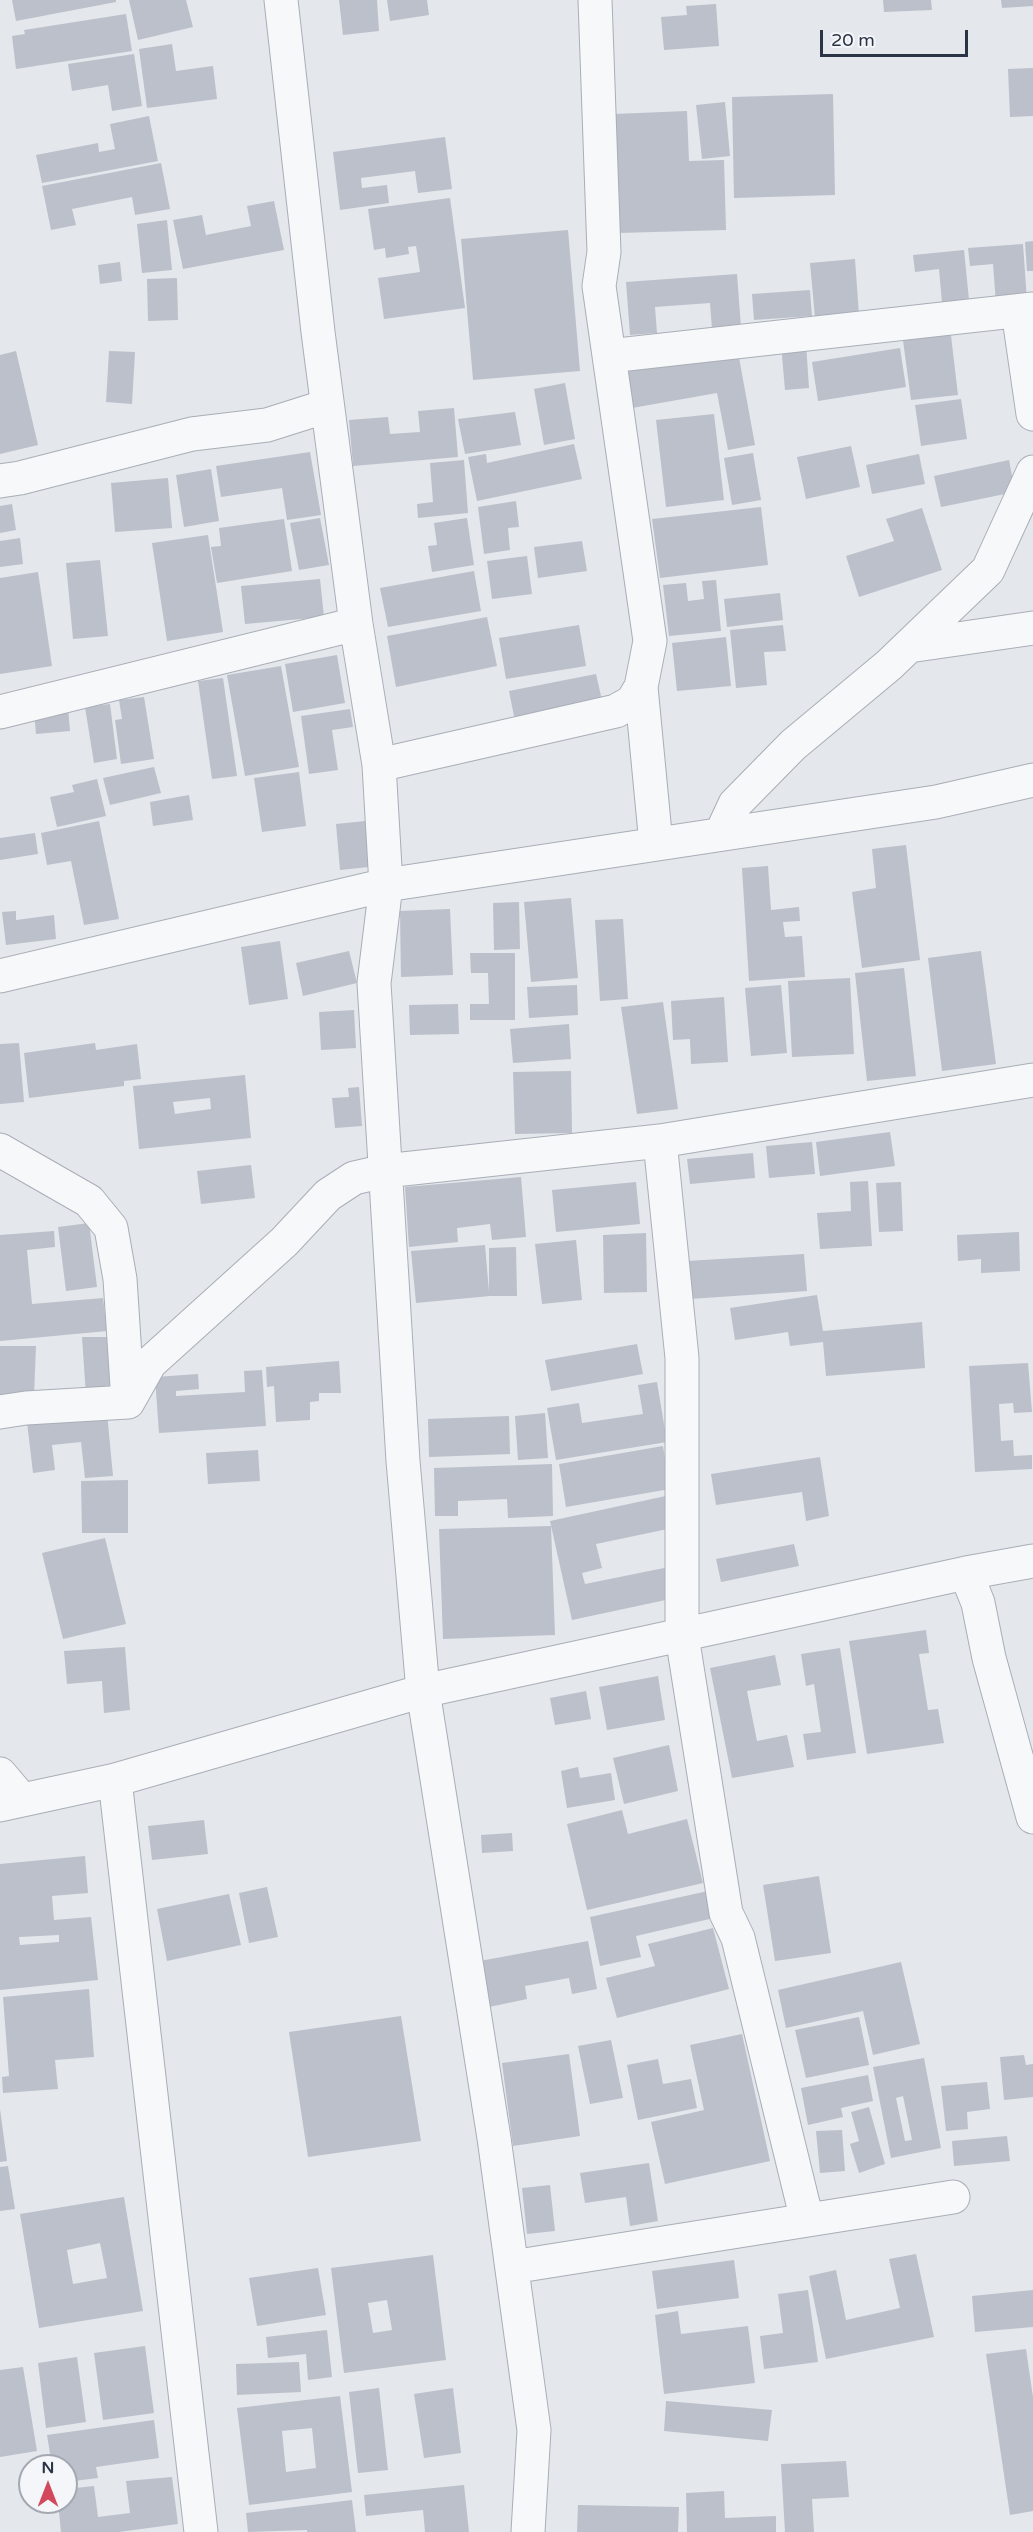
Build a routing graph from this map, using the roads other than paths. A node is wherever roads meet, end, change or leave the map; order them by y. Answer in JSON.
{"nodes":[{"id":1,"x":281,"y":0,"type":"edge"},
{"id":2,"x":595,"y":0,"type":"edge"},
{"id":3,"x":1025,"y":310,"type":"edge"},
{"id":4,"x":609,"y":356,"type":"junction"},
{"id":5,"x":327,"y":406,"type":"junction"},
{"id":6,"x":1033,"y":414,"type":"edge"},
{"id":7,"x":1033,"y":472,"type":"edge"},
{"id":8,"x":0,"y":481,"type":"edge"},
{"id":9,"x":356,"y":624,"type":"junction"},
{"id":10,"x":1033,"y":628,"type":"edge"},
{"id":11,"x":909,"y":646,"type":"junction"},
{"id":12,"x":641,"y":687,"type":"junction"},
{"id":13,"x":0,"y":712,"type":"edge"},
{"id":14,"x":380,"y":765,"type":"junction"},
{"id":15,"x":1033,"y":780,"type":"edge"},
{"id":16,"x":721,"y":834,"type":"junction"},
{"id":17,"x":656,"y":844,"type":"junction"},
{"id":18,"x":386,"y":885,"type":"junction"},
{"id":19,"x":0,"y":976,"type":"edge"},
{"id":20,"x":1033,"y":1080,"type":"edge"},
{"id":21,"x":660,"y":1141,"type":"junction"},
{"id":22,"x":0,"y":1150,"type":"edge"},
{"id":23,"x":385,"y":1171,"type":"junction"},
{"id":24,"x":128,"y":1402,"type":"junction"},
{"id":25,"x":0,"y":1412,"type":"edge"},
{"id":26,"x":1032,"y":1560,"type":"edge"},
{"id":27,"x":966,"y":1573,"type":"junction"},
{"id":28,"x":682,"y":1636,"type":"junction"},
{"id":29,"x":423,"y":1691,"type":"junction"},
{"id":30,"x":0,"y":1774,"type":"edge"},
{"id":31,"x":116,"y":1780,"type":"junction"},
{"id":32,"x":11,"y":1803,"type":"edge"},
{"id":33,"x":1033,"y":1816,"type":"edge"},
{"id":34,"x":953,"y":2197,"type":"dead end"},
{"id":35,"x":807,"y":2220,"type":"junction"},
{"id":36,"x":512,"y":2267,"type":"junction"},
{"id":37,"x":531,"y":2525,"type":"edge"},
{"id":38,"x":201,"y":2532,"type":"edge"}],
"edges":[{"from":1,"to":5,"type":"street"},
{"from":2,"to":4,"type":"street"},
{"from":3,"to":4,"type":"street"},
{"from":3,"to":6,"type":"street"},
{"from":4,"to":12,"type":"street"},
{"from":5,"to":8,"type":"street"},
{"from":5,"to":9,"type":"street"},
{"from":7,"to":11,"type":"street"},
{"from":9,"to":13,"type":"street"},
{"from":9,"to":14,"type":"street"},
{"from":10,"to":11,"type":"street"},
{"from":11,"to":16,"type":"street"},
{"from":12,"to":14,"type":"street"},
{"from":12,"to":17,"type":"street"},
{"from":14,"to":18,"type":"street"},
{"from":15,"to":16,"type":"street"},
{"from":16,"to":17,"type":"street"},
{"from":17,"to":18,"type":"street"},
{"from":18,"to":19,"type":"street"},
{"from":18,"to":23,"type":"street"},
{"from":20,"to":21,"type":"street"},
{"from":21,"to":23,"type":"street"},
{"from":21,"to":28,"type":"street"},
{"from":22,"to":24,"type":"street"},
{"from":23,"to":24,"type":"street"},
{"from":23,"to":29,"type":"street"},
{"from":24,"to":25,"type":"street"},
{"from":26,"to":27,"type":"street"},
{"from":27,"to":28,"type":"street"},
{"from":27,"to":33,"type":"street"},
{"from":28,"to":29,"type":"street"},
{"from":28,"to":35,"type":"street"},
{"from":29,"to":31,"type":"street"},
{"from":29,"to":36,"type":"street"},
{"from":30,"to":32,"type":"street"},
{"from":31,"to":32,"type":"street"},
{"from":31,"to":38,"type":"street"},
{"from":34,"to":35,"type":"street"},
{"from":35,"to":36,"type":"street"},
{"from":36,"to":37,"type":"street"}]}
